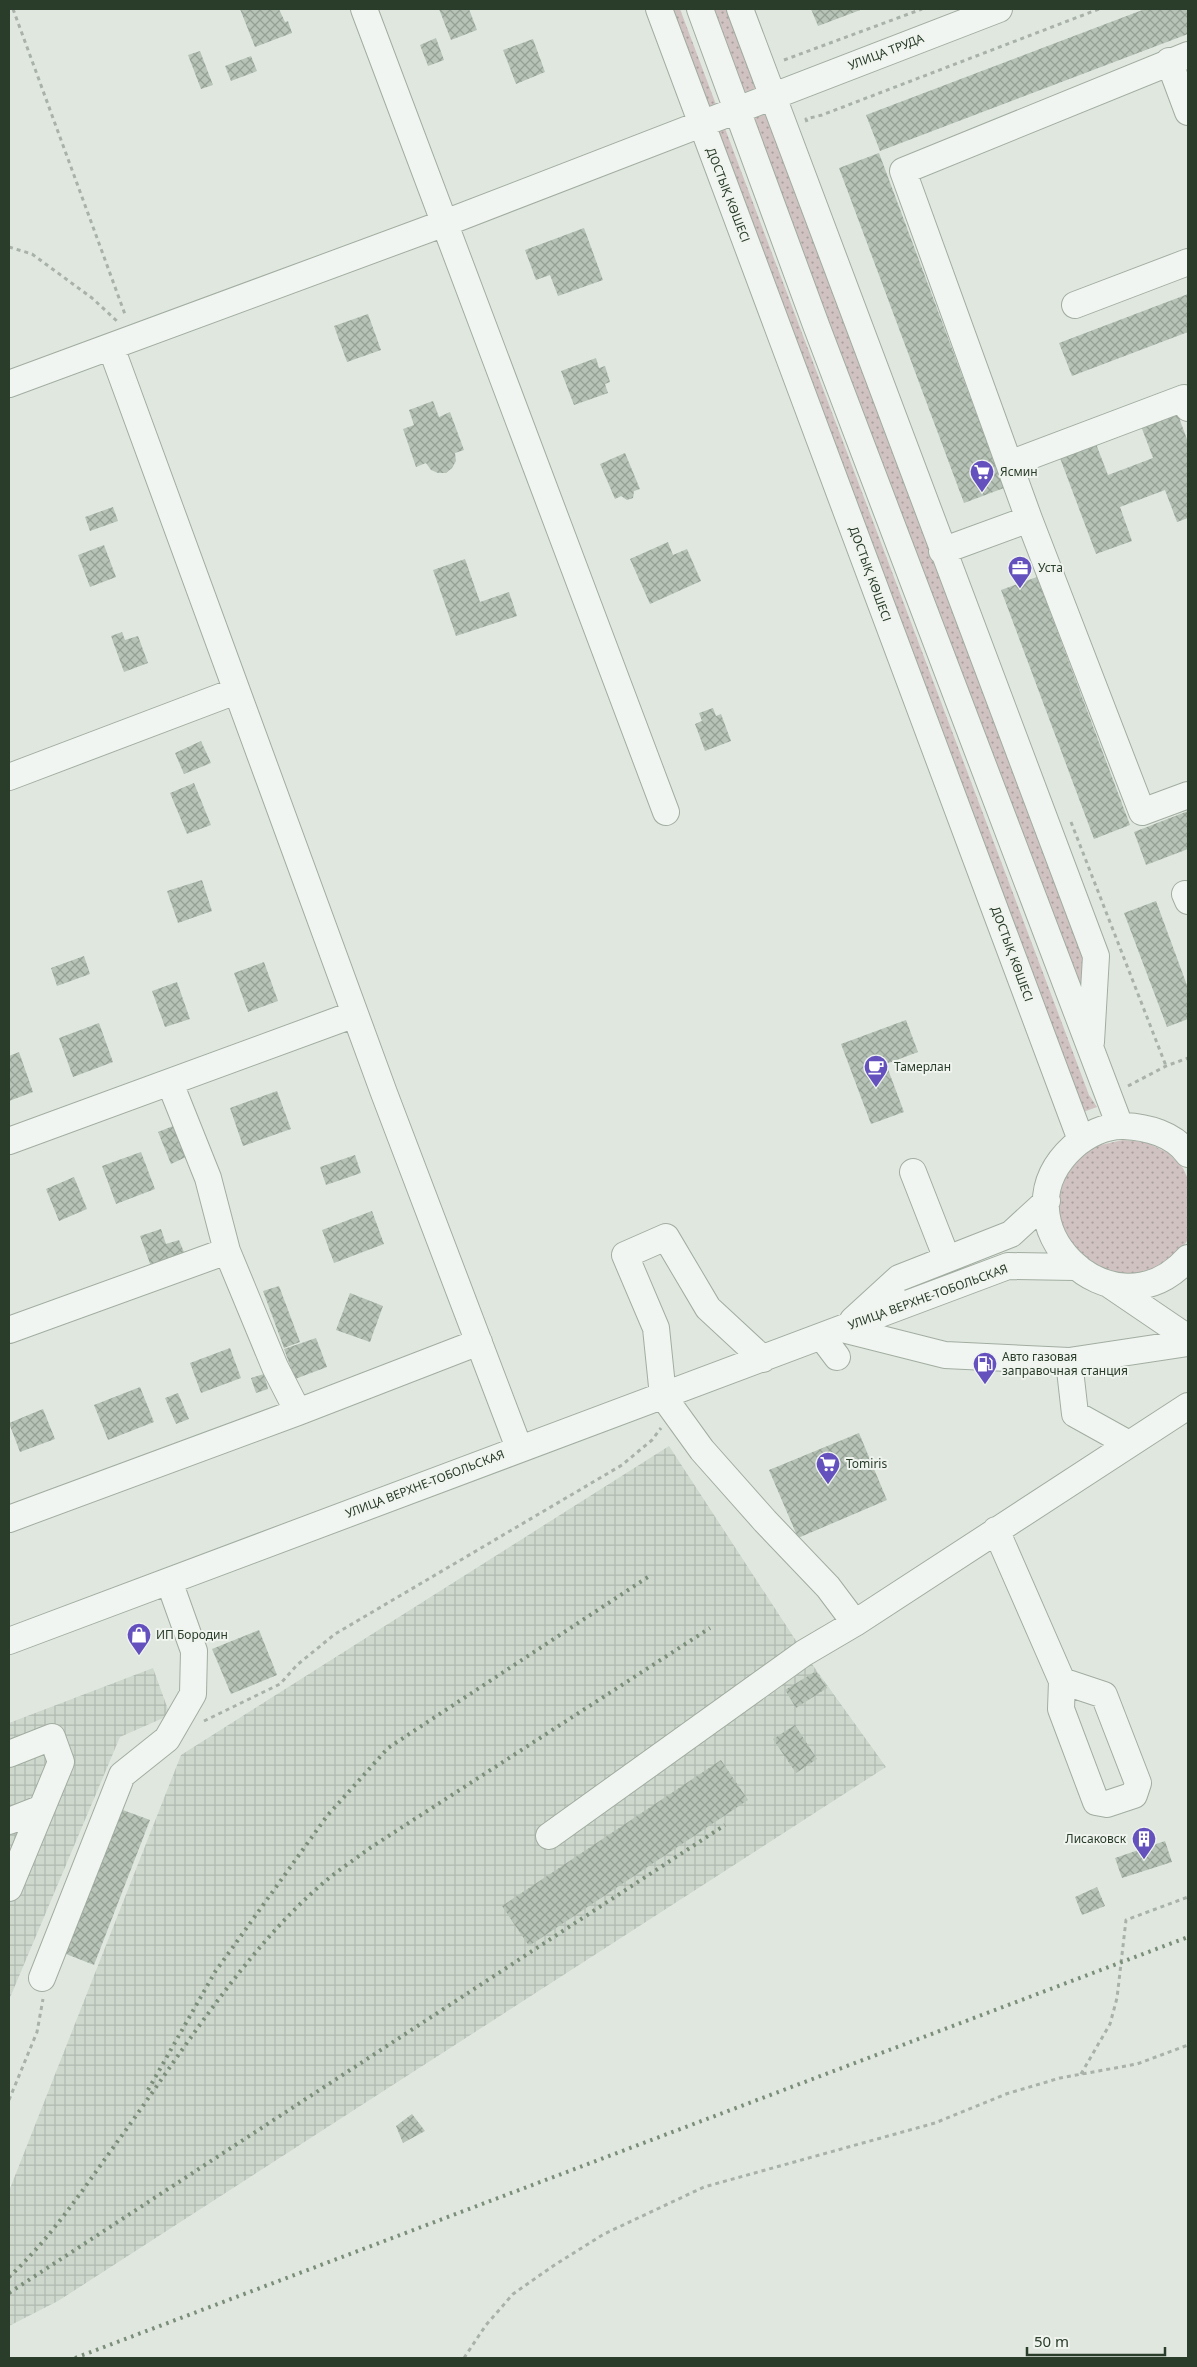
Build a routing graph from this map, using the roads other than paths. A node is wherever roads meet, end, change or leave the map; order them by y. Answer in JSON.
{"nodes":[{"id":1,"x":364,"y":9,"type":"edge"},
{"id":2,"x":659,"y":9,"type":"edge"},
{"id":3,"x":700,"y":9,"type":"edge"},
{"id":4,"x":740,"y":9,"type":"edge"},
{"id":5,"x":999,"y":9,"type":"edge"},
{"id":6,"x":1179,"y":58,"type":"edge"},
{"id":7,"x":772,"y":96,"type":"junction"},
{"id":8,"x":736,"y":109,"type":"junction"},
{"id":9,"x":1188,"y":112,"type":"edge"},
{"id":10,"x":701,"y":123,"type":"junction"},
{"id":11,"x":445,"y":223,"type":"junction"},
{"id":12,"x":1188,"y":262,"type":"edge"},
{"id":13,"x":1075,"y":305,"type":"dead end"},
{"id":14,"x":122,"y":343,"type":"junction"},
{"id":15,"x":9,"y":384,"type":"edge"},
{"id":16,"x":1188,"y":408,"type":"edge"},
{"id":17,"x":1009,"y":464,"type":"junction"},
{"id":18,"x":1029,"y":519,"type":"junction"},
{"id":19,"x":942,"y":551,"type":"junction"},
{"id":20,"x":236,"y":690,"type":"junction"},
{"id":21,"x":9,"y":777,"type":"edge"},
{"id":22,"x":1188,"y":795,"type":"edge"},
{"id":23,"x":666,"y":812,"type":"dead end"},
{"id":24,"x":355,"y":1014,"type":"junction"},
{"id":25,"x":1091,"y":1053,"type":"junction"},
{"id":26,"x":170,"y":1082,"type":"junction"},
{"id":27,"x":1120,"y":1126,"type":"junction"},
{"id":28,"x":1176,"y":1138,"type":"edge"},
{"id":29,"x":9,"y":1140,"type":"edge"},
{"id":30,"x":1081,"y":1140,"type":"junction"},
{"id":31,"x":1188,"y":1154,"type":"edge"},
{"id":32,"x":913,"y":1172,"type":"dead end"},
{"id":33,"x":1047,"y":1200,"type":"junction"},
{"id":34,"x":227,"y":1251,"type":"junction"},
{"id":35,"x":947,"y":1259,"type":"junction"},
{"id":36,"x":1184,"y":1263,"type":"edge"},
{"id":37,"x":1075,"y":1267,"type":"junction"},
{"id":38,"x":1110,"y":1285,"type":"junction"},
{"id":39,"x":9,"y":1330,"type":"edge"},
{"id":40,"x":1188,"y":1338,"type":"edge"},
{"id":41,"x":834,"y":1341,"type":"junction"},
{"id":42,"x":479,"y":1342,"type":"junction"},
{"id":43,"x":1188,"y":1343,"type":"edge"},
{"id":44,"x":762,"y":1359,"type":"junction"},
{"id":45,"x":1069,"y":1361,"type":"junction"},
{"id":46,"x":668,"y":1404,"type":"junction"},
{"id":47,"x":1188,"y":1406,"type":"edge"},
{"id":48,"x":298,"y":1412,"type":"junction"},
{"id":49,"x":1129,"y":1444,"type":"junction"},
{"id":50,"x":519,"y":1448,"type":"junction"},
{"id":51,"x":9,"y":1519,"type":"edge"},
{"id":52,"x":996,"y":1530,"type":"junction"},
{"id":53,"x":169,"y":1581,"type":"junction"},
{"id":54,"x":855,"y":1623,"type":"junction"},
{"id":55,"x":9,"y":1641,"type":"edge"},
{"id":56,"x":1062,"y":1681,"type":"dead end"},
{"id":57,"x":9,"y":1754,"type":"edge"},
{"id":58,"x":42,"y":1808,"type":"junction"},
{"id":59,"x":9,"y":1821,"type":"edge"},
{"id":60,"x":549,"y":1836,"type":"dead end"},
{"id":61,"x":9,"y":1887,"type":"edge"},
{"id":62,"x":42,"y":1978,"type":"road end"}],
"edges":[{"from":1,"to":11,"type":"street"},
{"from":2,"to":10,"type":"street","name":"ДОСТЫҚ КӨШЕСІ"},
{"from":3,"to":8,"type":"street"},
{"from":4,"to":7,"type":"street"},
{"from":5,"to":7,"type":"street","name":"УЛИЦА ТРУДА"},
{"from":6,"to":9,"type":"street"},
{"from":6,"to":17,"type":"street"},
{"from":7,"to":8,"type":"street","name":"УЛИЦА ТРУДА"},
{"from":7,"to":19,"type":"street"},
{"from":8,"to":10,"type":"street","name":"УЛИЦА ТРУДА"},
{"from":8,"to":25,"type":"street"},
{"from":10,"to":11,"type":"street","name":"УЛИЦА ТРУДА"},
{"from":10,"to":30,"type":"street","name":"ДОСТЫҚ КӨШЕСІ"},
{"from":11,"to":14,"type":"street","name":"УЛИЦА ТРУДА"},
{"from":11,"to":23,"type":"street"},
{"from":12,"to":13,"type":"street"},
{"from":14,"to":15,"type":"street","name":"УЛИЦА ТРУДА"},
{"from":14,"to":20,"type":"street"},
{"from":16,"to":17,"type":"street"},
{"from":17,"to":18,"type":"street"},
{"from":18,"to":19,"type":"street"},
{"from":18,"to":22,"type":"street"},
{"from":19,"to":25,"type":"street"},
{"from":20,"to":21,"type":"street"},
{"from":20,"to":24,"type":"street"},
{"from":24,"to":26,"type":"street"},
{"from":24,"to":42,"type":"street"},
{"from":25,"to":27,"type":"street"},
{"from":26,"to":29,"type":"street"},
{"from":26,"to":34,"type":"street"},
{"from":27,"to":28,"type":"street","name":"УЛИЦА ВЕРХНЕ-ТОБОЛЬСКАЯ"},
{"from":27,"to":30,"type":"street","name":"УЛИЦА ВЕРХНЕ-ТОБОЛЬСКАЯ"},
{"from":28,"to":31,"type":"street"},
{"from":30,"to":33,"type":"street","name":"УЛИЦА ВЕРХНЕ-ТОБОЛЬСКАЯ"},
{"from":32,"to":35,"type":"street"},
{"from":33,"to":35,"type":"street","name":"УЛИЦА ВЕРХНЕ-ТОБОЛЬСКАЯ"},
{"from":33,"to":37,"type":"street","name":"УЛИЦА ВЕРХНЕ-ТОБОЛЬСКАЯ"},
{"from":34,"to":39,"type":"street"},
{"from":34,"to":48,"type":"street"},
{"from":35,"to":41,"type":"street","name":"УЛИЦА ВЕРХНЕ-ТОБОЛЬСКАЯ"},
{"from":36,"to":38,"type":"street","name":"УЛИЦА ВЕРХНЕ-ТОБОЛЬСКАЯ"},
{"from":37,"to":38,"type":"street","name":"УЛИЦА ВЕРХНЕ-ТОБОЛЬСКАЯ"},
{"from":37,"to":41,"type":"street","name":"УЛИЦА ВЕРХНЕ-ТОБОЛЬСКАЯ"},
{"from":38,"to":40,"type":"street"},
{"from":41,"to":44,"type":"street","name":"УЛИЦА ВЕРХНЕ-ТОБОЛЬСКАЯ"},
{"from":41,"to":45,"type":"street"},
{"from":42,"to":48,"type":"street"},
{"from":42,"to":50,"type":"street"},
{"from":43,"to":45,"type":"street"},
{"from":44,"to":46,"type":"street","name":"УЛИЦА ВЕРХНЕ-ТОБОЛЬСКАЯ"},
{"from":44,"to":46,"type":"street"},
{"from":45,"to":49,"type":"street"},
{"from":46,"to":50,"type":"street","name":"УЛИЦА ВЕРХНЕ-ТОБОЛЬСКАЯ"},
{"from":46,"to":54,"type":"street"},
{"from":47,"to":49,"type":"street"},
{"from":48,"to":51,"type":"street"},
{"from":49,"to":52,"type":"street"},
{"from":50,"to":53,"type":"street","name":"УЛИЦА ВЕРХНЕ-ТОБОЛЬСКАЯ"},
{"from":52,"to":54,"type":"street"},
{"from":52,"to":56,"type":"street"},
{"from":53,"to":55,"type":"street","name":"УЛИЦА ВЕРХНЕ-ТОБОЛЬСКАЯ"},
{"from":53,"to":62,"type":"street"},
{"from":54,"to":60,"type":"street"},
{"from":57,"to":58,"type":"street"},
{"from":58,"to":59,"type":"street"},
{"from":58,"to":61,"type":"street"}]}
